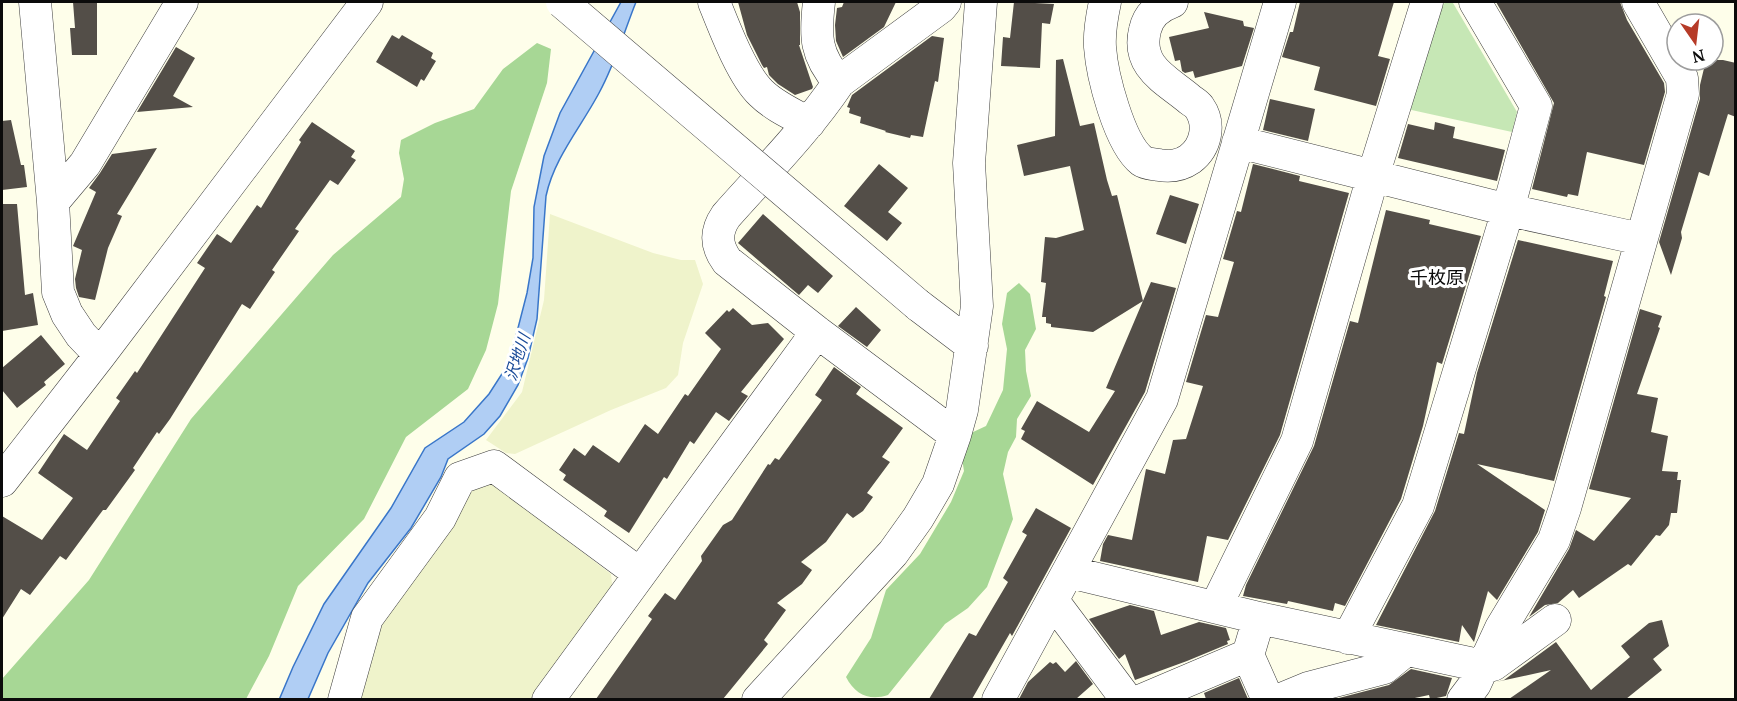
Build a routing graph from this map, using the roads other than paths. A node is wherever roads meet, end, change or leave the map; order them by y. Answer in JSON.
{"nodes":[{"id":1,"x":35,"y":2,"type":"edge"},
{"id":2,"x":182,"y":2,"type":"edge"},
{"id":3,"x":367,"y":2,"type":"edge"},
{"id":4,"x":562,"y":2,"type":"edge"},
{"id":5,"x":714,"y":2,"type":"edge"},
{"id":6,"x":819,"y":2,"type":"edge"},
{"id":7,"x":945,"y":2,"type":"edge"},
{"id":8,"x":981,"y":2,"type":"edge"},
{"id":9,"x":1105,"y":2,"type":"edge"},
{"id":10,"x":1172,"y":2,"type":"edge"},
{"id":11,"x":1280,"y":2,"type":"edge"},
{"id":12,"x":1427,"y":2,"type":"edge"},
{"id":13,"x":1475,"y":2,"type":"edge"},
{"id":14,"x":1638,"y":2,"type":"edge"},
{"id":15,"x":839,"y":82,"type":"junction"},
{"id":16,"x":809,"y":123,"type":"junction"},
{"id":17,"x":1238,"y":142,"type":"junction"},
{"id":18,"x":1373,"y":176,"type":"junction"},
{"id":19,"x":53,"y":202,"type":"junction"},
{"id":20,"x":1508,"y":210,"type":"junction"},
{"id":21,"x":1641,"y":239,"type":"junction"},
{"id":22,"x":817,"y":332,"type":"junction"},
{"id":23,"x":972,"y":346,"type":"junction"},
{"id":24,"x":100,"y":355,"type":"junction"},
{"id":25,"x":955,"y":435,"type":"junction"},
{"id":26,"x":2,"y":482,"type":"edge"},
{"id":27,"x":1069,"y":572,"type":"junction"},
{"id":28,"x":640,"y":574,"type":"junction"},
{"id":29,"x":1053,"y":601,"type":"junction"},
{"id":30,"x":1216,"y":606,"type":"junction"},
{"id":31,"x":1259,"y":618,"type":"junction"},
{"id":32,"x":1555,"y":620,"type":"dead end"},
{"id":33,"x":1348,"y":638,"type":"junction"},
{"id":34,"x":1406,"y":650,"type":"junction"},
{"id":35,"x":1248,"y":655,"type":"junction"},
{"id":36,"x":1484,"y":666,"type":"junction"},
{"id":37,"x":344,"y":699,"type":"edge"},
{"id":38,"x":548,"y":699,"type":"edge"},
{"id":39,"x":758,"y":699,"type":"edge"},
{"id":40,"x":999,"y":699,"type":"edge"},
{"id":41,"x":1127,"y":699,"type":"edge"},
{"id":42,"x":1142,"y":699,"type":"edge"},
{"id":43,"x":1268,"y":699,"type":"edge"},
{"id":44,"x":1278,"y":699,"type":"edge"},
{"id":45,"x":1463,"y":699,"type":"edge"}],
"edges":[{"from":1,"to":19,"type":"street"},
{"from":2,"to":19,"type":"street"},
{"from":3,"to":24,"type":"street"},
{"from":4,"to":23,"type":"street","bridge":true},
{"from":5,"to":16,"type":"street"},
{"from":6,"to":15,"type":"street"},
{"from":7,"to":15,"type":"street"},
{"from":8,"to":23,"type":"street"},
{"from":9,"to":10,"type":"street"},
{"from":11,"to":17,"type":"street"},
{"from":12,"to":18,"type":"street"},
{"from":13,"to":20,"type":"street"},
{"from":14,"to":21,"type":"street"},
{"from":15,"to":16,"type":"street"},
{"from":16,"to":22,"type":"street"},
{"from":17,"to":18,"type":"street"},
{"from":17,"to":27,"type":"street"},
{"from":18,"to":20,"type":"street"},
{"from":18,"to":30,"type":"street"},
{"from":19,"to":24,"type":"street"},
{"from":20,"to":21,"type":"street"},
{"from":20,"to":33,"type":"street"},
{"from":21,"to":36,"type":"street"},
{"from":22,"to":25,"type":"street"},
{"from":22,"to":28,"type":"street"},
{"from":23,"to":25,"type":"street"},
{"from":24,"to":26,"type":"street"},
{"from":25,"to":39,"type":"street"},
{"from":27,"to":29,"type":"street"},
{"from":27,"to":30,"type":"street"},
{"from":28,"to":37,"type":"street"},
{"from":28,"to":38,"type":"street"},
{"from":29,"to":40,"type":"street"},
{"from":29,"to":41,"type":"street"},
{"from":30,"to":31,"type":"street"},
{"from":31,"to":33,"type":"street"},
{"from":31,"to":35,"type":"street"},
{"from":32,"to":36,"type":"street"},
{"from":33,"to":34,"type":"street"},
{"from":34,"to":36,"type":"street"},
{"from":34,"to":44,"type":"street"},
{"from":35,"to":42,"type":"street"},
{"from":35,"to":43,"type":"street"},
{"from":36,"to":45,"type":"street"}]}
